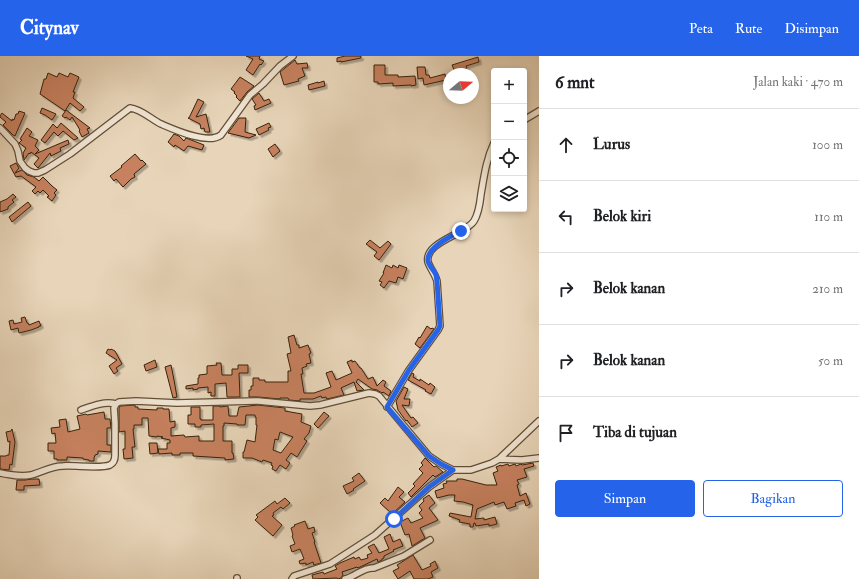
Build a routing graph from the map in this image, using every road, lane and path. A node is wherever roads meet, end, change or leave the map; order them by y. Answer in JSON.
{"nodes":[{"id":1,"x":293,"y":56,"type":"edge"},
{"id":2,"x":539,"y":111,"type":"edge"},
{"id":3,"x":527,"y":118,"type":"edge"},
{"id":4,"x":0,"y":128,"type":"edge"},
{"id":5,"x":491,"y":150,"type":"edge"},
{"id":6,"x":116,"y":404,"type":"junction"},
{"id":7,"x":387,"y":407,"type":"junction"},
{"id":8,"x":81,"y":410,"type":"dead end"},
{"id":9,"x":539,"y":421,"type":"edge"},
{"id":10,"x":539,"y":458,"type":"edge"},
{"id":11,"x":499,"y":459,"type":"junction"},
{"id":12,"x":453,"y":470,"type":"junction"},
{"id":13,"x":0,"y":473,"type":"edge"},
{"id":14,"x":430,"y":540,"type":"dead end"},
{"id":15,"x":296,"y":578,"type":"edge"},
{"id":16,"x":345,"y":579,"type":"edge"}],
"edges":[{"from":1,"to":4,"type":"street"},
{"from":2,"to":3,"type":"street"},
{"from":5,"to":7,"type":"street"},
{"from":6,"to":7,"type":"street"},
{"from":6,"to":8,"type":"street"},
{"from":6,"to":13,"type":"street"},
{"from":7,"to":12,"type":"street"},
{"from":9,"to":11,"type":"street"},
{"from":10,"to":11,"type":"street"},
{"from":11,"to":12,"type":"street"},
{"from":12,"to":15,"type":"street"},
{"from":14,"to":16,"type":"street"}]}
